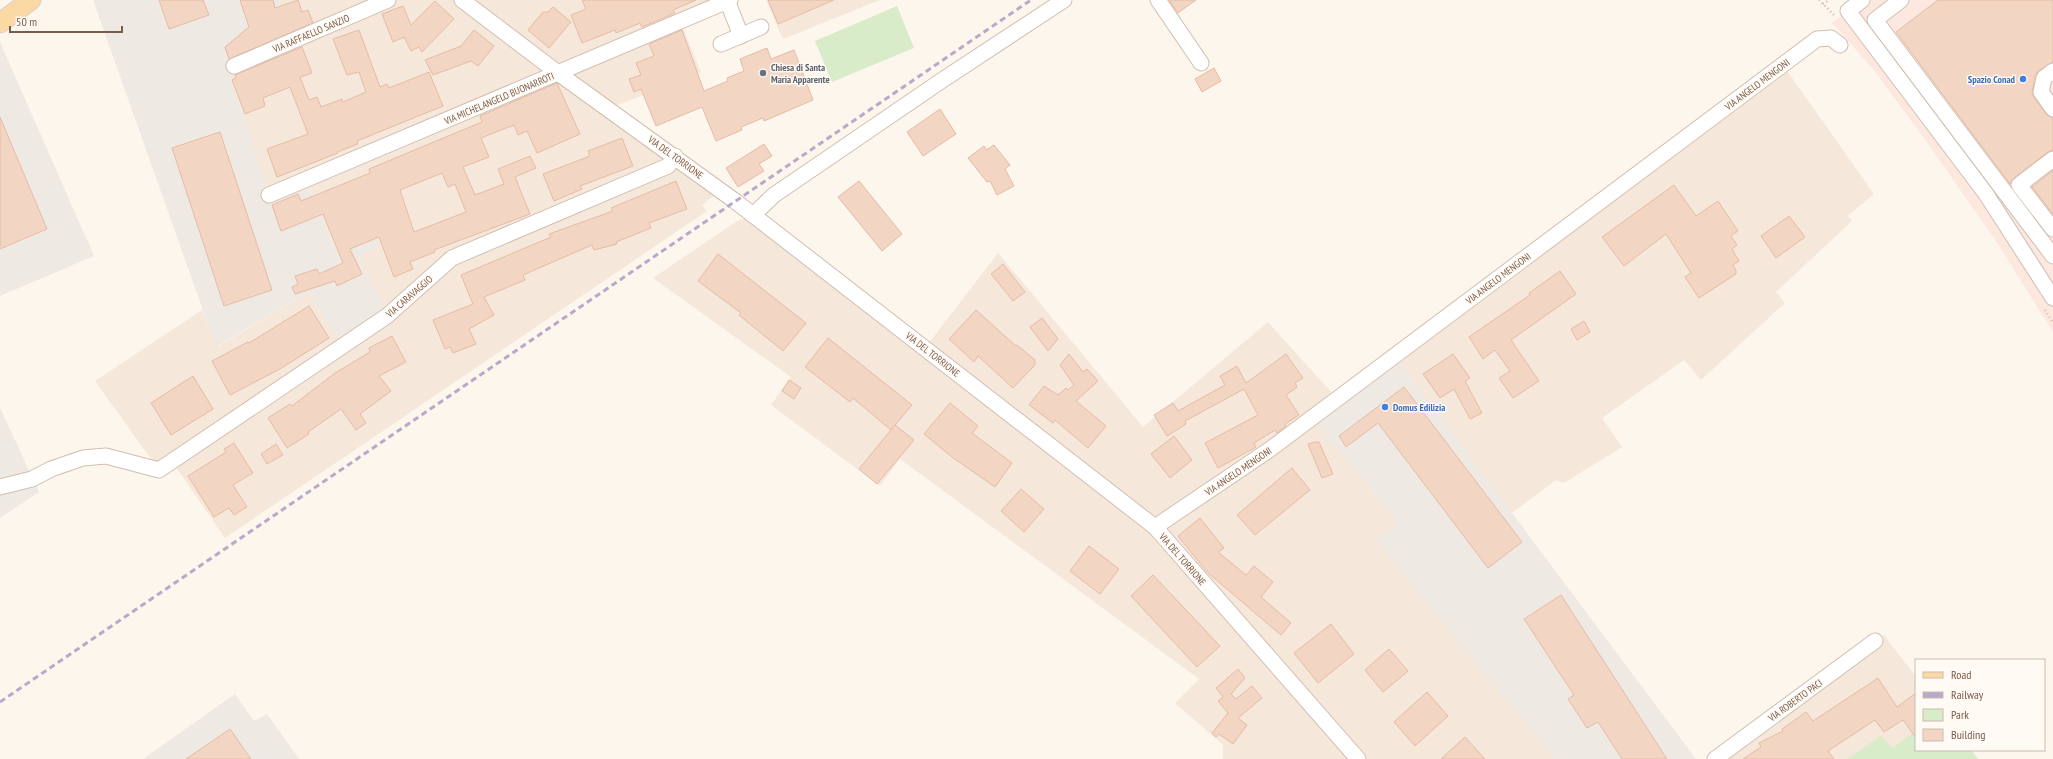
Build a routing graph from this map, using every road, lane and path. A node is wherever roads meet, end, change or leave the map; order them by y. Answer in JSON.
{"nodes":[{"id":1,"x":31,"y":0,"type":"edge"},
{"id":2,"x":388,"y":0,"type":"edge"},
{"id":3,"x":462,"y":0,"type":"edge"},
{"id":4,"x":728,"y":0,"type":"edge"},
{"id":5,"x":1064,"y":0,"type":"edge"},
{"id":6,"x":1158,"y":0,"type":"edge"},
{"id":7,"x":1829,"y":0,"type":"edge"},
{"id":8,"x":1862,"y":0,"type":"edge"},
{"id":9,"x":1901,"y":0,"type":"edge"},
{"id":10,"x":1823,"y":4,"type":"dead end"},
{"id":11,"x":0,"y":23,"type":"edge"},
{"id":12,"x":761,"y":27,"type":"dead end"},
{"id":13,"x":741,"y":36,"type":"junction"},
{"id":14,"x":721,"y":44,"type":"dead end"},
{"id":15,"x":1840,"y":45,"type":"dead end"},
{"id":16,"x":1201,"y":63,"type":"dead end"},
{"id":17,"x":234,"y":66,"type":"dead end"},
{"id":18,"x":2053,"y":71,"type":"edge"},
{"id":19,"x":558,"y":73,"type":"junction"},
{"id":20,"x":2053,"y":109,"type":"edge"},
{"id":21,"x":675,"y":156,"type":"junction"},
{"id":22,"x":2053,"y":159,"type":"edge"},
{"id":23,"x":269,"y":196,"type":"dead end"},
{"id":24,"x":753,"y":215,"type":"junction"},
{"id":25,"x":2053,"y":229,"type":"edge"},
{"id":26,"x":2053,"y":256,"type":"edge"},
{"id":27,"x":2053,"y":298,"type":"edge"},
{"id":28,"x":0,"y":487,"type":"edge"},
{"id":29,"x":1155,"y":527,"type":"junction"},
{"id":30,"x":1875,"y":641,"type":"dead end"},
{"id":31,"x":1358,"y":759,"type":"edge"},
{"id":32,"x":1715,"y":759,"type":"edge"}],
"edges":[{"from":1,"to":11,"type":"main road"},
{"from":2,"to":17,"type":"street","name":"VIA RAFFAELLO SANZIO"},
{"from":3,"to":19,"type":"street","name":"VIA DEL TORRIONE"},
{"from":4,"to":13,"type":"street"},
{"from":4,"to":19,"type":"street","name":"VIA MICHELANGELO BUONARROTI"},
{"from":5,"to":24,"type":"street"},
{"from":6,"to":16,"type":"street"},
{"from":7,"to":10,"type":"path"},
{"from":8,"to":27,"type":"street"},
{"from":9,"to":26,"type":"street"},
{"from":12,"to":13,"type":"street"},
{"from":13,"to":14,"type":"street"},
{"from":15,"to":29,"type":"street","name":"VIA ANGELO MENGONI"},
{"from":18,"to":20,"type":"street"},
{"from":19,"to":21,"type":"street","name":"VIA DEL TORRIONE"},
{"from":19,"to":23,"type":"street","name":"VIA MICHELANGELO BUONARROTI"},
{"from":21,"to":24,"type":"street","name":"VIA DEL TORRIONE"},
{"from":21,"to":28,"type":"street","name":"VIA CARAVAGGIO"},
{"from":22,"to":25,"type":"street"},
{"from":24,"to":29,"type":"street","name":"VIA DEL TORRIONE"},
{"from":29,"to":31,"type":"street","name":"VIA DEL TORRIONE"},
{"from":30,"to":32,"type":"street","name":"VIA ROBERTO PACI"}]}
